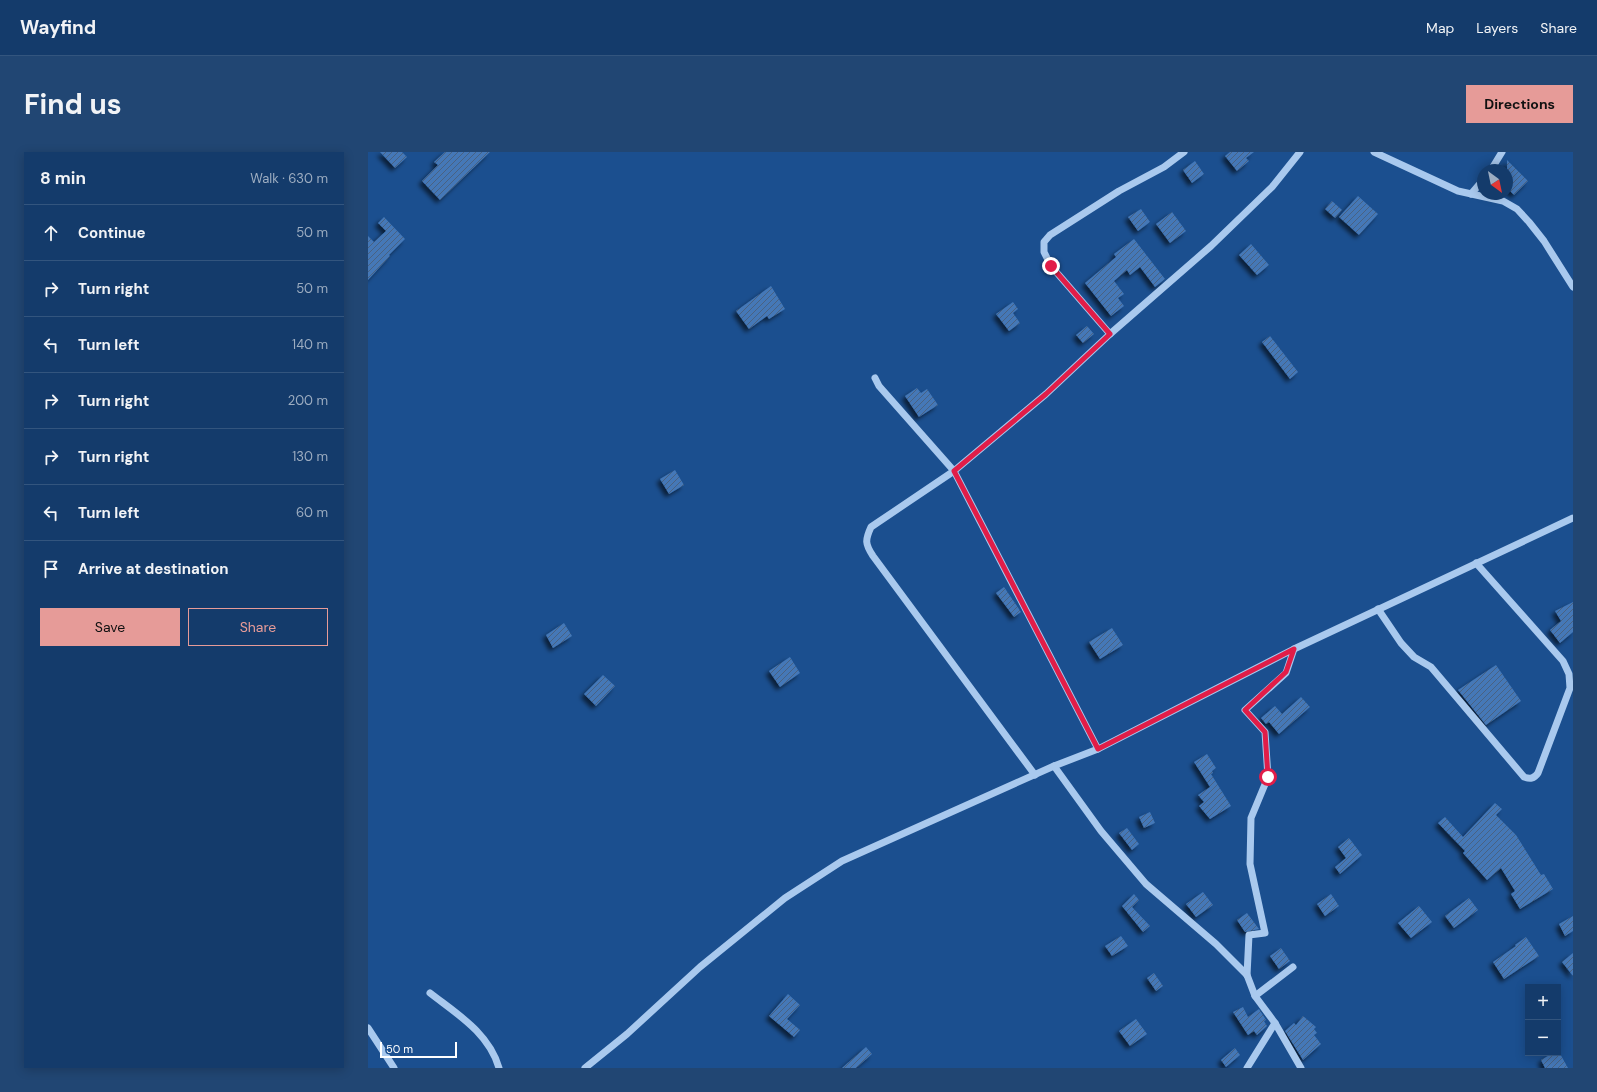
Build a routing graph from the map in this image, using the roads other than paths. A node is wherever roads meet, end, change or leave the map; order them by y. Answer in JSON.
{"nodes":[{"id":1,"x":1184,"y":152,"type":"edge"},
{"id":2,"x":1300,"y":152,"type":"edge"},
{"id":3,"x":1374,"y":152,"type":"edge"},
{"id":4,"x":1502,"y":152,"type":"edge"},
{"id":5,"x":1495,"y":164,"type":"edge"},
{"id":6,"x":1477,"y":187,"type":"edge"},
{"id":7,"x":1471,"y":194,"type":"junction"},
{"id":8,"x":1573,"y":287,"type":"edge"},
{"id":9,"x":1110,"y":334,"type":"junction"},
{"id":10,"x":875,"y":378,"type":"dead end"},
{"id":11,"x":954,"y":471,"type":"junction"},
{"id":12,"x":1573,"y":518,"type":"edge"},
{"id":13,"x":1476,"y":563,"type":"junction"},
{"id":14,"x":1378,"y":609,"type":"junction"},
{"id":15,"x":1294,"y":649,"type":"junction"},
{"id":16,"x":1098,"y":749,"type":"junction"},
{"id":17,"x":1054,"y":766,"type":"junction"},
{"id":18,"x":1035,"y":775,"type":"junction"},
{"id":19,"x":1293,"y":967,"type":"dead end"},
{"id":20,"x":1247,"y":975,"type":"junction"},
{"id":21,"x":430,"y":993,"type":"dead end"},
{"id":22,"x":1255,"y":996,"type":"junction"},
{"id":23,"x":1275,"y":1023,"type":"junction"},
{"id":24,"x":368,"y":1028,"type":"edge"},
{"id":25,"x":394,"y":1068,"type":"edge"},
{"id":26,"x":499,"y":1068,"type":"edge"},
{"id":27,"x":585,"y":1068,"type":"edge"},
{"id":28,"x":1247,"y":1068,"type":"edge"},
{"id":29,"x":1301,"y":1068,"type":"edge"}],
"edges":[{"from":1,"to":9,"type":"street"},
{"from":2,"to":9,"type":"street"},
{"from":3,"to":7,"type":"street"},
{"from":4,"to":5,"type":"street"},
{"from":6,"to":7,"type":"street"},
{"from":7,"to":8,"type":"street"},
{"from":9,"to":11,"type":"street"},
{"from":10,"to":11,"type":"street"},
{"from":11,"to":16,"type":"street"},
{"from":11,"to":18,"type":"street"},
{"from":12,"to":13,"type":"street"},
{"from":13,"to":14,"type":"street"},
{"from":13,"to":14,"type":"street"},
{"from":14,"to":15,"type":"street"},
{"from":15,"to":16,"type":"street"},
{"from":15,"to":20,"type":"street"},
{"from":16,"to":17,"type":"street"},
{"from":17,"to":18,"type":"street"},
{"from":17,"to":20,"type":"street"},
{"from":18,"to":27,"type":"street"},
{"from":19,"to":22,"type":"street"},
{"from":20,"to":22,"type":"street"},
{"from":21,"to":26,"type":"street"},
{"from":22,"to":23,"type":"street"},
{"from":23,"to":28,"type":"street"},
{"from":23,"to":29,"type":"street"},
{"from":24,"to":25,"type":"street"}]}
